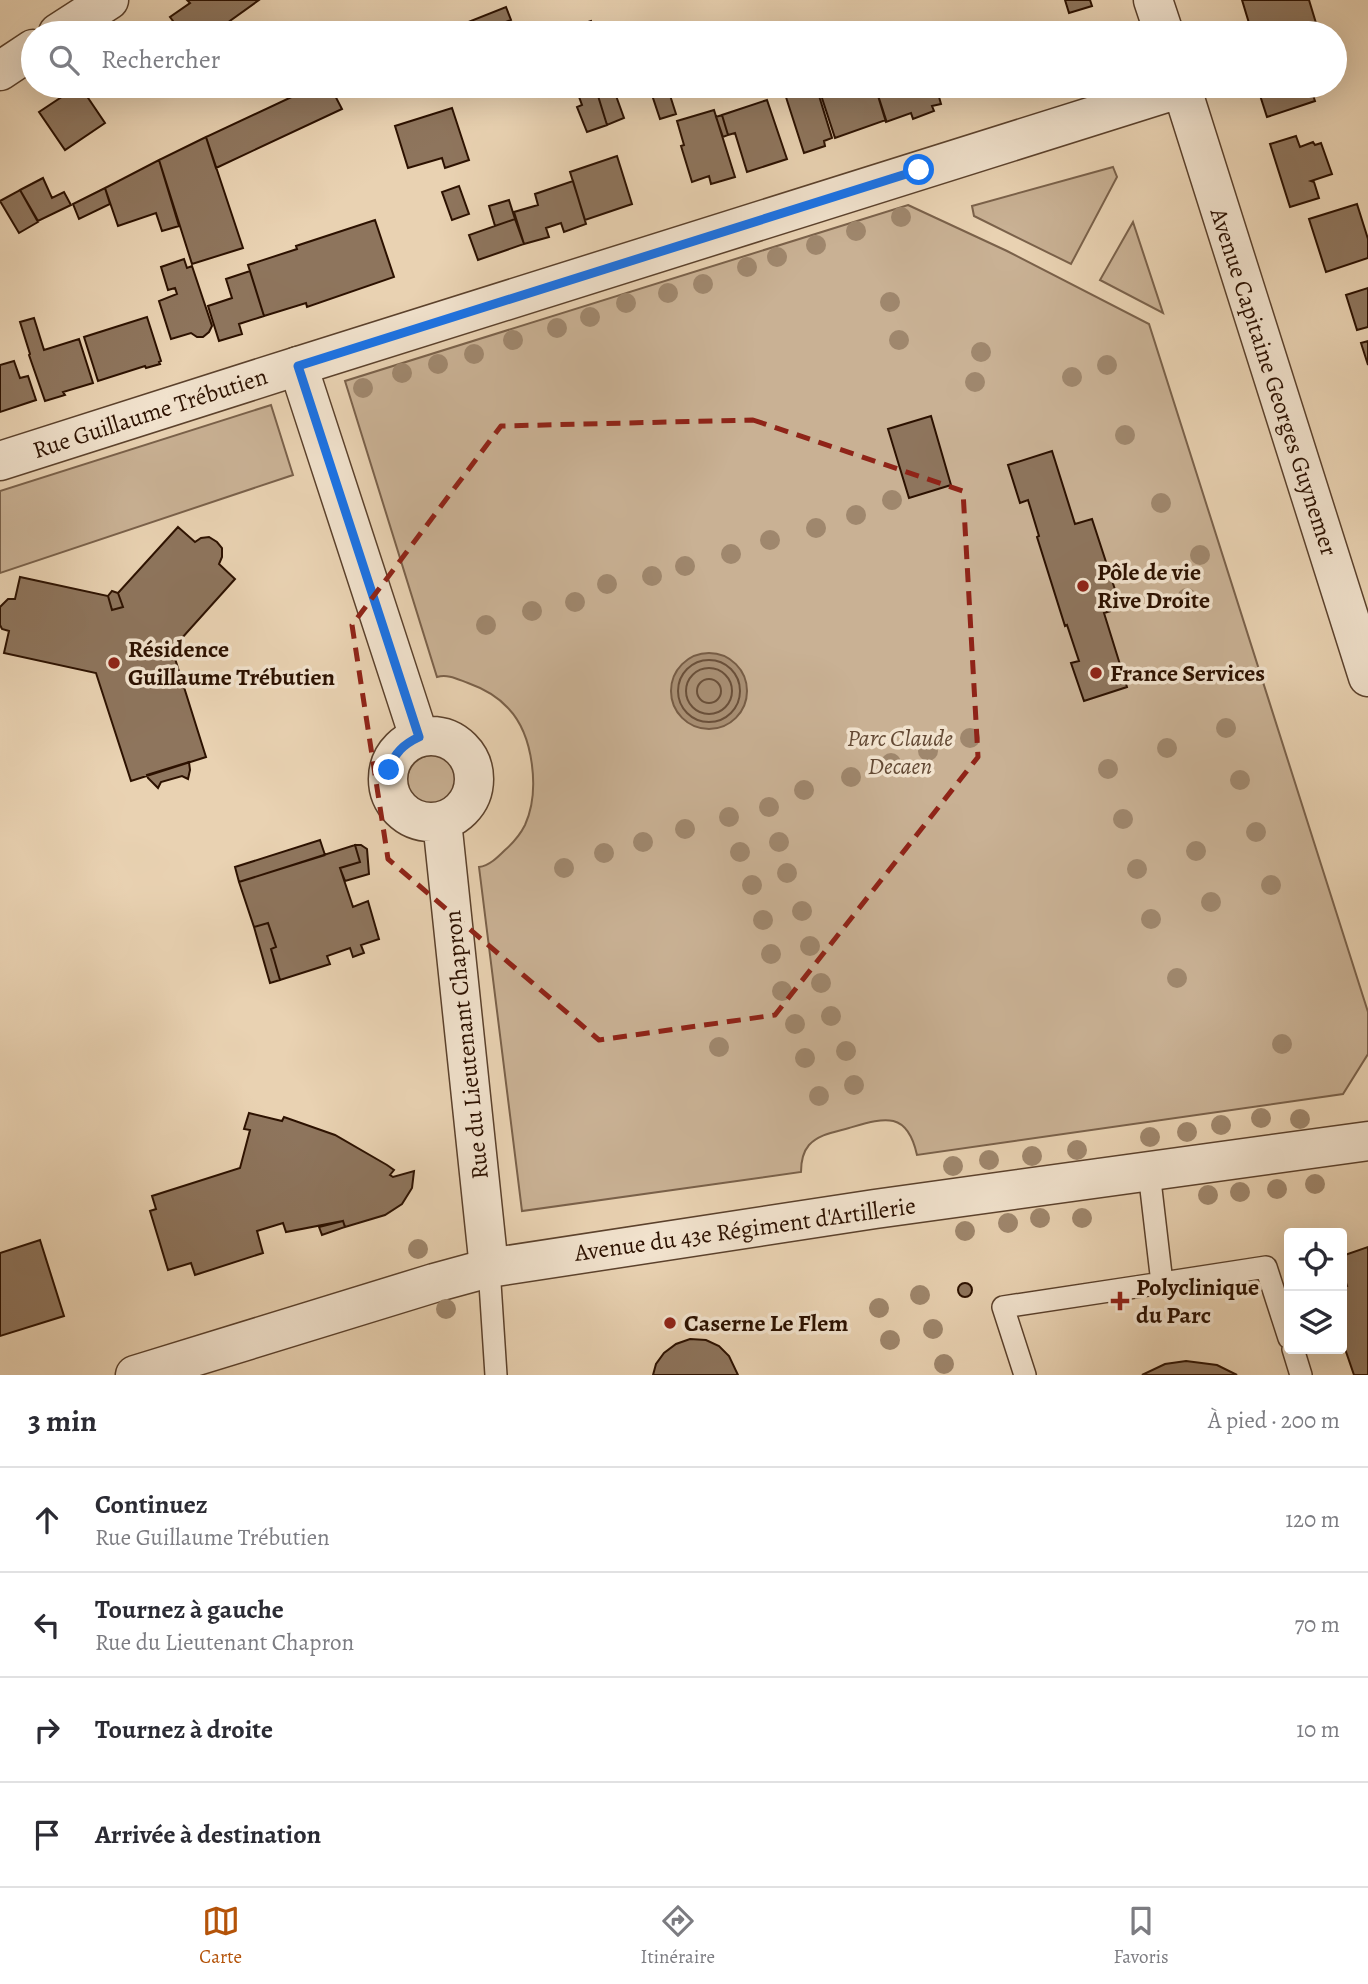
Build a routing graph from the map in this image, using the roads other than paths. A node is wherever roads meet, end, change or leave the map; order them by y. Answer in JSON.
{"nodes":[{"id":1,"x":109,"y":0,"type":"edge"},
{"id":2,"x":1153,"y":0,"type":"edge"},
{"id":3,"x":77,"y":21,"type":"edge"},
{"id":4,"x":1160,"y":21,"type":"edge"},
{"id":5,"x":21,"y":57,"type":"edge"},
{"id":6,"x":0,"y":71,"type":"edge"},
{"id":7,"x":1146,"y":98,"type":"edge"},
{"id":8,"x":1184,"y":98,"type":"edge"},
{"id":9,"x":298,"y":366,"type":"junction"},
{"id":10,"x":0,"y":461,"type":"edge"},
{"id":11,"x":1368,"y":677,"type":"edge"},
{"id":12,"x":419,"y":737,"type":"junction"},
{"id":13,"x":442,"y":821,"type":"junction"},
{"id":14,"x":1368,"y":1141,"type":"edge"},
{"id":15,"x":1149,"y":1171,"type":"junction"},
{"id":16,"x":489,"y":1268,"type":"junction"},
{"id":17,"x":1162,"y":1283,"type":"junction"},
{"id":18,"x":1284,"y":1323,"type":"edge"},
{"id":19,"x":1295,"y":1354,"type":"edge"},
{"id":20,"x":135,"y":1375,"type":"edge"},
{"id":21,"x":496,"y":1375,"type":"edge"},
{"id":22,"x":1025,"y":1375,"type":"edge"},
{"id":23,"x":1301,"y":1375,"type":"edge"}],
"edges":[{"from":1,"to":3,"type":"street"},
{"from":2,"to":4,"type":"street"},
{"from":5,"to":6,"type":"street"},
{"from":7,"to":9,"type":"street","name":"Rue Guillaume Trébutien"},
{"from":8,"to":11,"type":"street","name":"Avenue Capitaine Georges Guynemer"},
{"from":9,"to":10,"type":"street","name":"Rue Guillaume Trébutien"},
{"from":9,"to":12,"type":"street"},
{"from":12,"to":13,"type":"street"},
{"from":12,"to":13,"type":"street"},
{"from":13,"to":16,"type":"street","name":"Rue du Lieutenant Chapron"},
{"from":14,"to":15,"type":"street","name":"Avenue du 43e Régiment d'Artillerie"},
{"from":15,"to":16,"type":"street","name":"Avenue du 43e Régiment d'Artillerie"},
{"from":15,"to":17,"type":"lane"},
{"from":16,"to":20,"type":"street","name":"Avenue du 43e Régiment d'Artillerie"},
{"from":16,"to":21,"type":"lane"},
{"from":17,"to":18,"type":"lane"},
{"from":17,"to":22,"type":"lane"},
{"from":19,"to":23,"type":"lane"}]}
